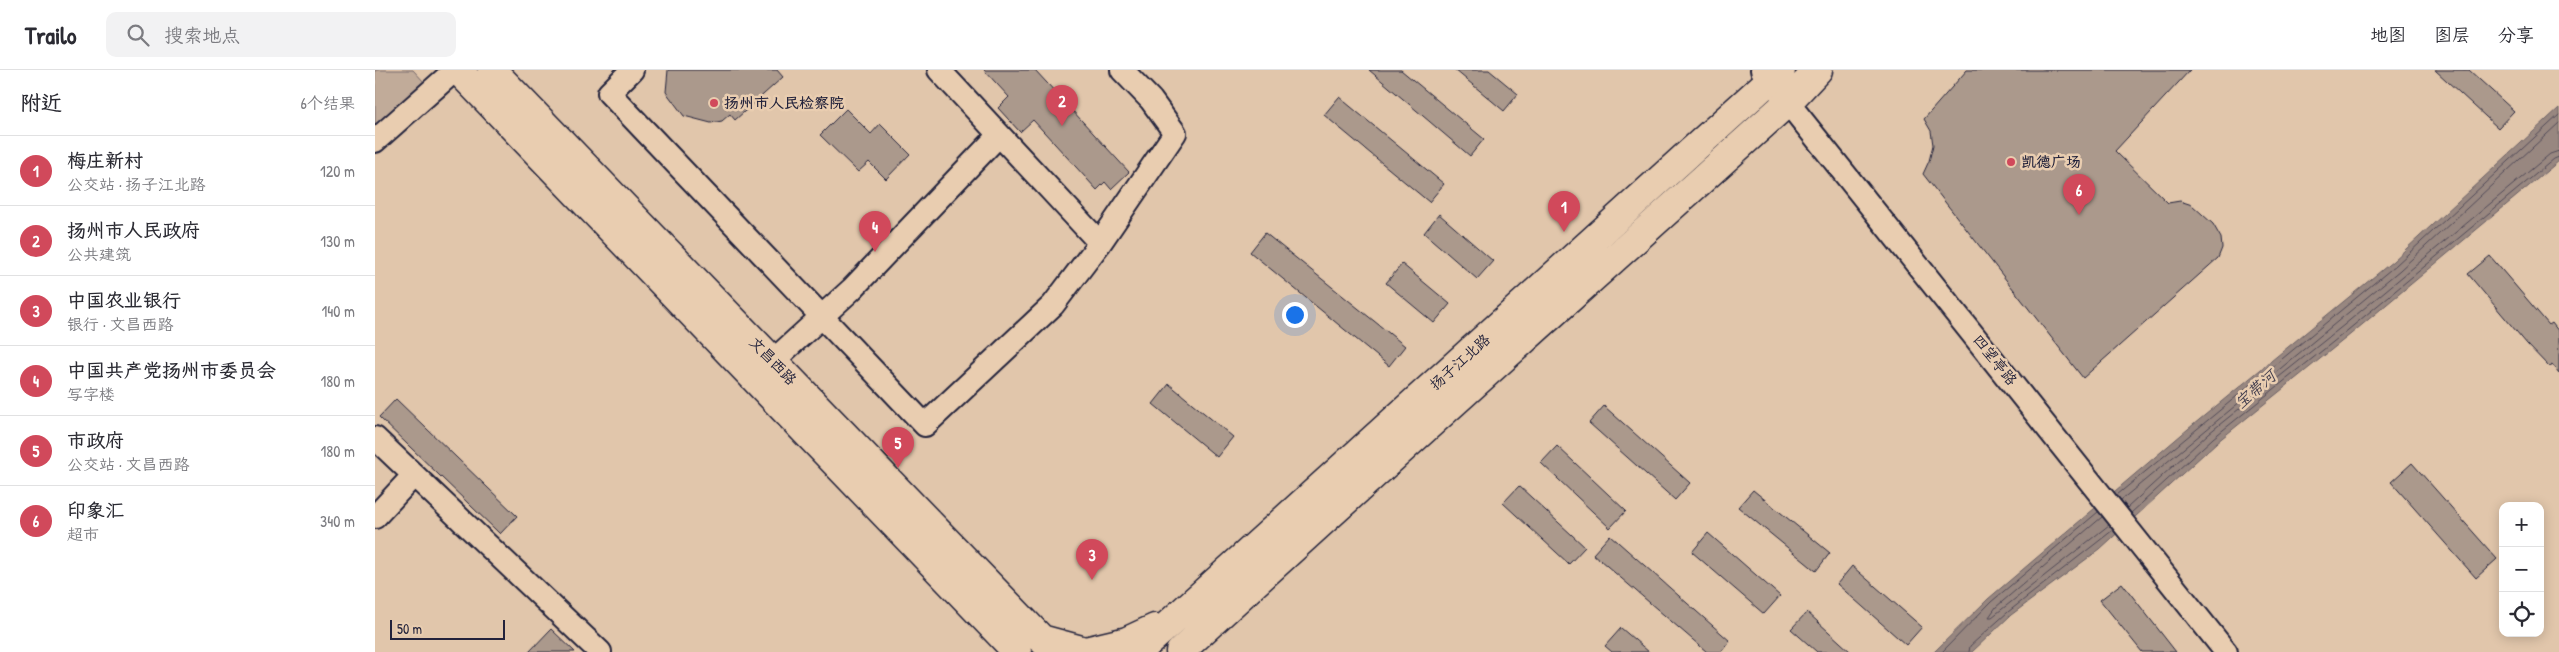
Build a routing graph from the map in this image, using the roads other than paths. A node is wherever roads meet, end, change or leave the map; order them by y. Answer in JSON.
{"nodes":[{"id":1,"x":457,"y":70,"type":"edge"},
{"id":2,"x":492,"y":70,"type":"edge"},
{"id":3,"x":632,"y":70,"type":"edge"},
{"id":4,"x":939,"y":70,"type":"edge"},
{"id":5,"x":1122,"y":70,"type":"edge"},
{"id":6,"x":1818,"y":70,"type":"edge"},
{"id":7,"x":1771,"y":74,"type":"edge"},
{"id":8,"x":1788,"y":102,"type":"junction"},
{"id":9,"x":999,"y":135,"type":"junction"},
{"id":10,"x":375,"y":141,"type":"edge"},
{"id":11,"x":1100,"y":243,"type":"junction"},
{"id":12,"x":822,"y":316,"type":"junction"},
{"id":13,"x":773,"y":361,"type":"junction"},
{"id":14,"x":375,"y":438,"type":"edge"},
{"id":15,"x":414,"y":475,"type":"junction"},
{"id":16,"x":375,"y":517,"type":"edge"},
{"id":17,"x":1172,"y":621,"type":"junction"},
{"id":18,"x":1048,"y":646,"type":"edge"},
{"id":19,"x":1015,"y":651,"type":"edge"},
{"id":20,"x":599,"y":652,"type":"edge"},
{"id":21,"x":1138,"y":652,"type":"edge"},
{"id":22,"x":1180,"y":652,"type":"edge"},
{"id":23,"x":2226,"y":652,"type":"edge"}],
"edges":[{"from":1,"to":10,"type":"street"},
{"from":1,"to":19,"type":"main road","name":"文昌西路"},
{"from":2,"to":13,"type":"main road","name":"文昌西路"},
{"from":3,"to":12,"type":"street"},
{"from":4,"to":9,"type":"street"},
{"from":5,"to":11,"type":"street"},
{"from":6,"to":8,"type":"main road","name":"扬子江北路"},
{"from":7,"to":8,"type":"street","name":"四望亭路"},
{"from":7,"to":17,"type":"main road","name":"扬子江北路"},
{"from":8,"to":22,"type":"main road","name":"扬子江北路"},
{"from":8,"to":23,"type":"street","name":"四望亭路"},
{"from":9,"to":11,"type":"street"},
{"from":9,"to":12,"type":"street"},
{"from":11,"to":12,"type":"street"},
{"from":12,"to":13,"type":"street"},
{"from":13,"to":18,"type":"main road","name":"文昌西路"},
{"from":14,"to":15,"type":"street"},
{"from":15,"to":16,"type":"street"},
{"from":15,"to":20,"type":"street"},
{"from":17,"to":18,"type":"main road"},
{"from":17,"to":21,"type":"main road","name":"扬子江北路"}]}
